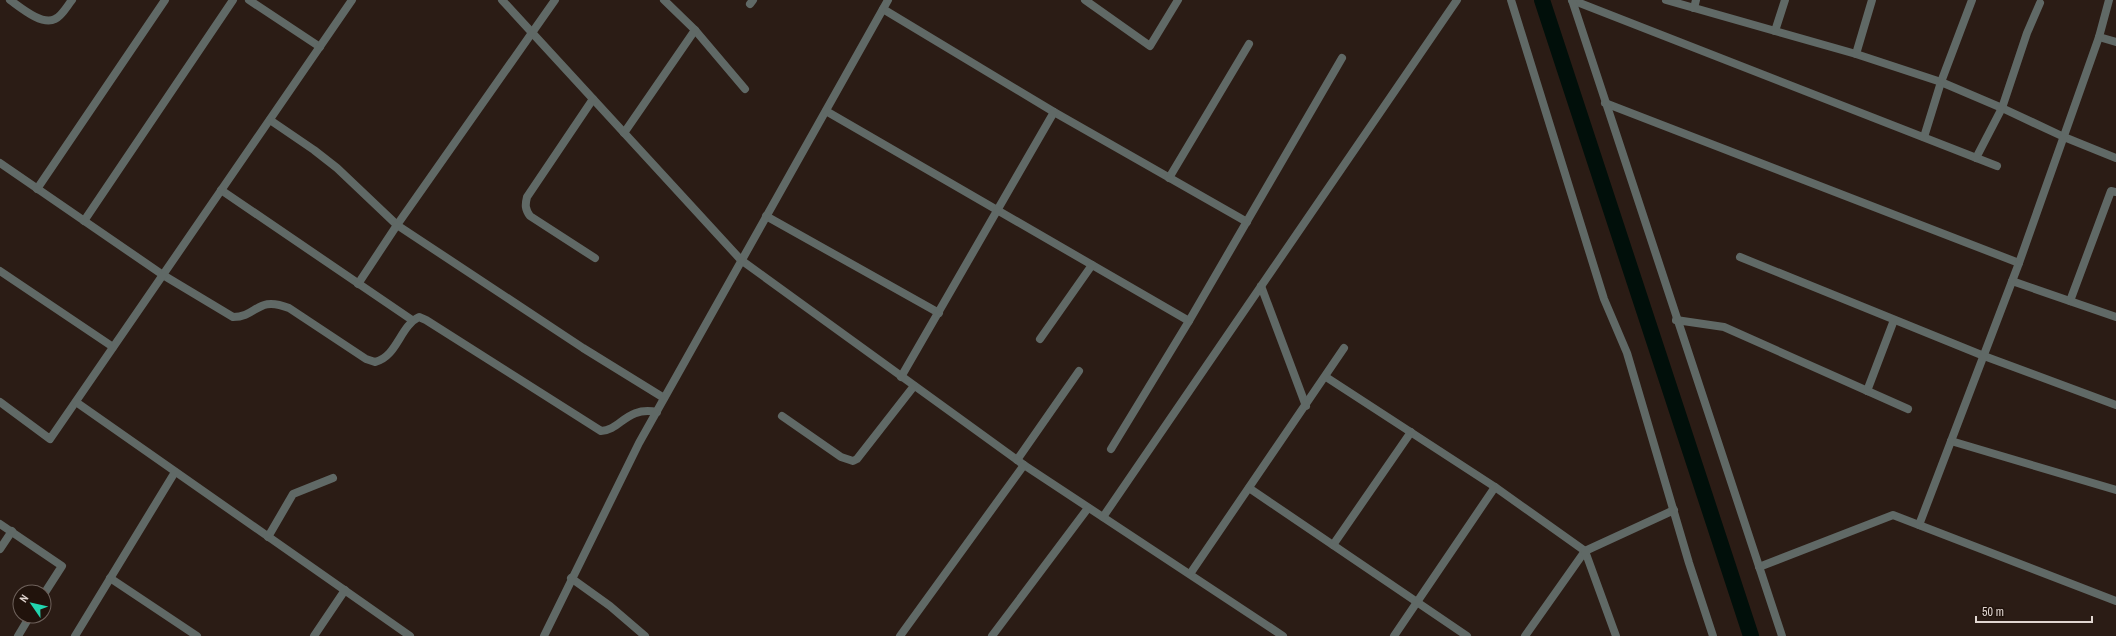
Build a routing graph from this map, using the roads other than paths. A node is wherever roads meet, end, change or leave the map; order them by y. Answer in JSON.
{"nodes":[{"id":1,"x":10,"y":0,"type":"edge"},
{"id":2,"x":72,"y":0,"type":"edge"},
{"id":3,"x":165,"y":0,"type":"edge"},
{"id":4,"x":233,"y":0,"type":"edge"},
{"id":5,"x":249,"y":0,"type":"edge"},
{"id":6,"x":352,"y":0,"type":"edge"},
{"id":7,"x":502,"y":0,"type":"edge"},
{"id":8,"x":555,"y":0,"type":"edge"},
{"id":9,"x":664,"y":0,"type":"edge"},
{"id":10,"x":888,"y":0,"type":"edge"},
{"id":11,"x":1085,"y":0,"type":"edge"},
{"id":12,"x":1178,"y":0,"type":"edge"},
{"id":13,"x":1457,"y":0,"type":"edge"},
{"id":14,"x":1511,"y":0,"type":"edge"},
{"id":15,"x":1572,"y":0,"type":"edge"},
{"id":16,"x":1666,"y":0,"type":"edge"},
{"id":17,"x":1785,"y":0,"type":"edge"},
{"id":18,"x":1872,"y":0,"type":"edge"},
{"id":19,"x":1972,"y":0,"type":"edge"},
{"id":20,"x":2109,"y":0,"type":"edge"},
{"id":21,"x":2040,"y":3,"type":"dead end"},
{"id":22,"x":1695,"y":4,"type":"edge"},
{"id":23,"x":884,"y":9,"type":"junction"},
{"id":24,"x":695,"y":30,"type":"junction"},
{"id":25,"x":531,"y":32,"type":"junction"},
{"id":26,"x":1775,"y":32,"type":"junction"},
{"id":27,"x":2099,"y":37,"type":"junction"},
{"id":28,"x":2116,"y":42,"type":"edge"},
{"id":29,"x":1249,"y":44,"type":"dead end"},
{"id":30,"x":320,"y":46,"type":"junction"},
{"id":31,"x":1856,"y":54,"type":"junction"},
{"id":32,"x":1342,"y":58,"type":"dead end"},
{"id":33,"x":1941,"y":82,"type":"junction"},
{"id":34,"x":745,"y":89,"type":"dead end"},
{"id":35,"x":593,"y":99,"type":"junction"},
{"id":36,"x":1605,"y":103,"type":"junction"},
{"id":37,"x":2002,"y":108,"type":"junction"},
{"id":38,"x":826,"y":111,"type":"junction"},
{"id":39,"x":1054,"y":112,"type":"junction"},
{"id":40,"x":270,"y":120,"type":"junction"},
{"id":41,"x":624,"y":133,"type":"junction"},
{"id":42,"x":1924,"y":137,"type":"junction"},
{"id":43,"x":2064,"y":137,"type":"junction"},
{"id":44,"x":1976,"y":158,"type":"junction"},
{"id":45,"x":2116,"y":158,"type":"edge"},
{"id":46,"x":0,"y":163,"type":"edge"},
{"id":47,"x":1997,"y":166,"type":"dead end"},
{"id":48,"x":1169,"y":178,"type":"junction"},
{"id":49,"x":37,"y":189,"type":"junction"},
{"id":50,"x":222,"y":190,"type":"junction"},
{"id":51,"x":2116,"y":192,"type":"edge"},
{"id":52,"x":997,"y":210,"type":"junction"},
{"id":53,"x":766,"y":216,"type":"junction"},
{"id":54,"x":84,"y":221,"type":"junction"},
{"id":55,"x":1246,"y":222,"type":"junction"},
{"id":56,"x":397,"y":225,"type":"junction"},
{"id":57,"x":1740,"y":257,"type":"dead end"},
{"id":58,"x":596,"y":258,"type":"dead end"},
{"id":59,"x":741,"y":260,"type":"junction"},
{"id":60,"x":2020,"y":263,"type":"junction"},
{"id":61,"x":1092,"y":265,"type":"junction"},
{"id":62,"x":0,"y":271,"type":"edge"},
{"id":63,"x":163,"y":275,"type":"junction"},
{"id":64,"x":2012,"y":282,"type":"junction"},
{"id":65,"x":358,"y":284,"type":"junction"},
{"id":66,"x":1261,"y":286,"type":"junction"},
{"id":67,"x":2070,"y":301,"type":"junction"},
{"id":68,"x":939,"y":312,"type":"junction"},
{"id":69,"x":2116,"y":317,"type":"edge"},
{"id":70,"x":412,"y":320,"type":"junction"},
{"id":71,"x":1676,"y":320,"type":"junction"},
{"id":72,"x":1894,"y":320,"type":"junction"},
{"id":73,"x":1189,"y":321,"type":"junction"},
{"id":74,"x":1040,"y":339,"type":"dead end"},
{"id":75,"x":113,"y":347,"type":"junction"},
{"id":76,"x":1344,"y":348,"type":"dead end"},
{"id":77,"x":1984,"y":356,"type":"junction"},
{"id":78,"x":1079,"y":371,"type":"dead end"},
{"id":79,"x":901,"y":377,"type":"junction"},
{"id":80,"x":1326,"y":377,"type":"junction"},
{"id":81,"x":914,"y":386,"type":"junction"},
{"id":82,"x":1867,"y":391,"type":"junction"},
{"id":83,"x":664,"y":398,"type":"junction"},
{"id":84,"x":0,"y":402,"type":"edge"},
{"id":85,"x":76,"y":402,"type":"junction"},
{"id":86,"x":2116,"y":405,"type":"edge"},
{"id":87,"x":1306,"y":406,"type":"junction"},
{"id":88,"x":1908,"y":410,"type":"dead end"},
{"id":89,"x":657,"y":412,"type":"junction"},
{"id":90,"x":782,"y":416,"type":"dead end"},
{"id":91,"x":1410,"y":432,"type":"junction"},
{"id":92,"x":1951,"y":441,"type":"junction"},
{"id":93,"x":1111,"y":449,"type":"dead end"},
{"id":94,"x":1017,"y":460,"type":"junction"},
{"id":95,"x":1024,"y":465,"type":"junction"},
{"id":96,"x":175,"y":472,"type":"junction"},
{"id":97,"x":333,"y":478,"type":"dead end"},
{"id":98,"x":1250,"y":488,"type":"junction"},
{"id":99,"x":1495,"y":488,"type":"junction"},
{"id":100,"x":2116,"y":490,"type":"edge"},
{"id":101,"x":1088,"y":508,"type":"junction"},
{"id":102,"x":1674,"y":510,"type":"junction"},
{"id":103,"x":1103,"y":517,"type":"junction"},
{"id":104,"x":0,"y":524,"type":"edge"},
{"id":105,"x":1919,"y":526,"type":"junction"},
{"id":106,"x":12,"y":531,"type":"junction"},
{"id":107,"x":268,"y":536,"type":"junction"},
{"id":108,"x":1333,"y":545,"type":"junction"},
{"id":109,"x":0,"y":549,"type":"edge"},
{"id":110,"x":1585,"y":551,"type":"junction"},
{"id":111,"x":1759,"y":567,"type":"junction"},
{"id":112,"x":1190,"y":574,"type":"junction"},
{"id":113,"x":110,"y":578,"type":"junction"},
{"id":114,"x":571,"y":578,"type":"junction"},
{"id":115,"x":50,"y":584,"type":"edge"},
{"id":116,"x":345,"y":590,"type":"junction"},
{"id":117,"x":2116,"y":601,"type":"edge"},
{"id":118,"x":1417,"y":602,"type":"junction"},
{"id":119,"x":25,"y":624,"type":"edge"},
{"id":120,"x":188,"y":633,"type":"edge"},
{"id":121,"x":18,"y":636,"type":"edge"},
{"id":122,"x":74,"y":636,"type":"edge"},
{"id":123,"x":197,"y":636,"type":"edge"},
{"id":124,"x":314,"y":636,"type":"edge"},
{"id":125,"x":410,"y":636,"type":"edge"},
{"id":126,"x":544,"y":636,"type":"edge"},
{"id":127,"x":645,"y":636,"type":"edge"},
{"id":128,"x":900,"y":636,"type":"edge"},
{"id":129,"x":992,"y":636,"type":"edge"},
{"id":130,"x":1283,"y":636,"type":"edge"},
{"id":131,"x":1394,"y":636,"type":"edge"},
{"id":132,"x":1467,"y":636,"type":"edge"},
{"id":133,"x":1525,"y":636,"type":"edge"},
{"id":134,"x":1616,"y":636,"type":"edge"},
{"id":135,"x":1713,"y":636,"type":"edge"},
{"id":136,"x":1782,"y":636,"type":"edge"}],
"edges":[{"from":1,"to":2,"type":"street"},
{"from":3,"to":49,"type":"street"},
{"from":4,"to":54,"type":"street"},
{"from":5,"to":30,"type":"street"},
{"from":6,"to":30,"type":"street"},
{"from":7,"to":25,"type":"street"},
{"from":8,"to":25,"type":"street"},
{"from":9,"to":24,"type":"street"},
{"from":10,"to":23,"type":"street"},
{"from":11,"to":12,"type":"street"},
{"from":13,"to":66,"type":"street"},
{"from":14,"to":102,"type":"street"},
{"from":15,"to":36,"type":"street"},
{"from":15,"to":42,"type":"street"},
{"from":16,"to":22,"type":"street"},
{"from":17,"to":26,"type":"street"},
{"from":18,"to":31,"type":"street"},
{"from":19,"to":33,"type":"street"},
{"from":20,"to":27,"type":"street"},
{"from":21,"to":37,"type":"street"},
{"from":22,"to":26,"type":"street"},
{"from":23,"to":38,"type":"street"},
{"from":23,"to":39,"type":"street"},
{"from":24,"to":34,"type":"street"},
{"from":24,"to":41,"type":"street"},
{"from":25,"to":35,"type":"street"},
{"from":25,"to":56,"type":"street"},
{"from":26,"to":31,"type":"street"},
{"from":27,"to":28,"type":"street"},
{"from":27,"to":43,"type":"street"},
{"from":29,"to":48,"type":"street"},
{"from":30,"to":40,"type":"street"},
{"from":31,"to":33,"type":"street"},
{"from":32,"to":55,"type":"street"},
{"from":33,"to":37,"type":"street"},
{"from":33,"to":42,"type":"street"},
{"from":35,"to":41,"type":"street"},
{"from":35,"to":58,"type":"street"},
{"from":36,"to":60,"type":"street"},
{"from":36,"to":71,"type":"street"},
{"from":37,"to":43,"type":"street"},
{"from":37,"to":44,"type":"street"},
{"from":38,"to":52,"type":"street"},
{"from":38,"to":53,"type":"street"},
{"from":39,"to":48,"type":"street"},
{"from":39,"to":52,"type":"street"},
{"from":40,"to":50,"type":"street"},
{"from":40,"to":56,"type":"street"},
{"from":41,"to":59,"type":"street"},
{"from":42,"to":44,"type":"street"},
{"from":43,"to":45,"type":"street"},
{"from":43,"to":60,"type":"street"},
{"from":44,"to":47,"type":"street"},
{"from":46,"to":49,"type":"street"},
{"from":48,"to":55,"type":"street"},
{"from":49,"to":54,"type":"street"},
{"from":50,"to":63,"type":"street"},
{"from":50,"to":65,"type":"street"},
{"from":51,"to":67,"type":"street"},
{"from":52,"to":61,"type":"street"},
{"from":52,"to":68,"type":"street"},
{"from":53,"to":59,"type":"street"},
{"from":53,"to":68,"type":"street"},
{"from":54,"to":63,"type":"street"},
{"from":55,"to":73,"type":"street"},
{"from":56,"to":65,"type":"street"},
{"from":56,"to":83,"type":"street"},
{"from":57,"to":72,"type":"street"},
{"from":59,"to":79,"type":"street"},
{"from":59,"to":83,"type":"street"},
{"from":60,"to":64,"type":"street"},
{"from":61,"to":73,"type":"street"},
{"from":61,"to":74,"type":"street"},
{"from":62,"to":75,"type":"street"},
{"from":63,"to":70,"type":"street"},
{"from":63,"to":75,"type":"street"},
{"from":64,"to":67,"type":"street"},
{"from":64,"to":77,"type":"street"},
{"from":65,"to":70,"type":"street"},
{"from":66,"to":87,"type":"street"},
{"from":66,"to":103,"type":"street"},
{"from":67,"to":69,"type":"street"},
{"from":68,"to":79,"type":"street"},
{"from":70,"to":89,"type":"street"},
{"from":71,"to":82,"type":"street"},
{"from":71,"to":111,"type":"street"},
{"from":72,"to":77,"type":"street"},
{"from":72,"to":82,"type":"street"},
{"from":73,"to":93,"type":"street"},
{"from":75,"to":85,"type":"street"},
{"from":76,"to":80,"type":"street"},
{"from":77,"to":86,"type":"street"},
{"from":77,"to":92,"type":"street"},
{"from":78,"to":94,"type":"street"},
{"from":79,"to":81,"type":"street"},
{"from":80,"to":87,"type":"street"},
{"from":80,"to":91,"type":"street"},
{"from":81,"to":90,"type":"street"},
{"from":81,"to":94,"type":"street"},
{"from":82,"to":88,"type":"street"},
{"from":83,"to":89,"type":"street"},
{"from":84,"to":85,"type":"street"},
{"from":85,"to":96,"type":"street"},
{"from":87,"to":98,"type":"street"},
{"from":89,"to":114,"type":"street"},
{"from":91,"to":99,"type":"street"},
{"from":91,"to":108,"type":"street"},
{"from":92,"to":100,"type":"street"},
{"from":92,"to":105,"type":"street"},
{"from":94,"to":95,"type":"street"},
{"from":95,"to":101,"type":"street"},
{"from":95,"to":128,"type":"street"},
{"from":96,"to":107,"type":"street"},
{"from":96,"to":113,"type":"street"},
{"from":97,"to":107,"type":"street"},
{"from":98,"to":108,"type":"street"},
{"from":98,"to":112,"type":"street"},
{"from":99,"to":110,"type":"street"},
{"from":99,"to":118,"type":"street"},
{"from":101,"to":103,"type":"street"},
{"from":101,"to":129,"type":"street"},
{"from":102,"to":110,"type":"street"},
{"from":102,"to":135,"type":"street"},
{"from":103,"to":112,"type":"street"},
{"from":104,"to":106,"type":"street"},
{"from":105,"to":111,"type":"street"},
{"from":105,"to":117,"type":"street"},
{"from":106,"to":109,"type":"street"},
{"from":106,"to":115,"type":"street"},
{"from":107,"to":116,"type":"street"},
{"from":108,"to":118,"type":"street"},
{"from":110,"to":133,"type":"street"},
{"from":110,"to":134,"type":"street"},
{"from":111,"to":136,"type":"street"},
{"from":112,"to":130,"type":"street"},
{"from":113,"to":120,"type":"street"},
{"from":113,"to":122,"type":"street"},
{"from":114,"to":126,"type":"street"},
{"from":114,"to":127,"type":"street"},
{"from":116,"to":124,"type":"street"},
{"from":116,"to":125,"type":"street"},
{"from":118,"to":131,"type":"street"},
{"from":118,"to":132,"type":"street"},
{"from":119,"to":121,"type":"street"},
{"from":120,"to":123,"type":"street"}]}
